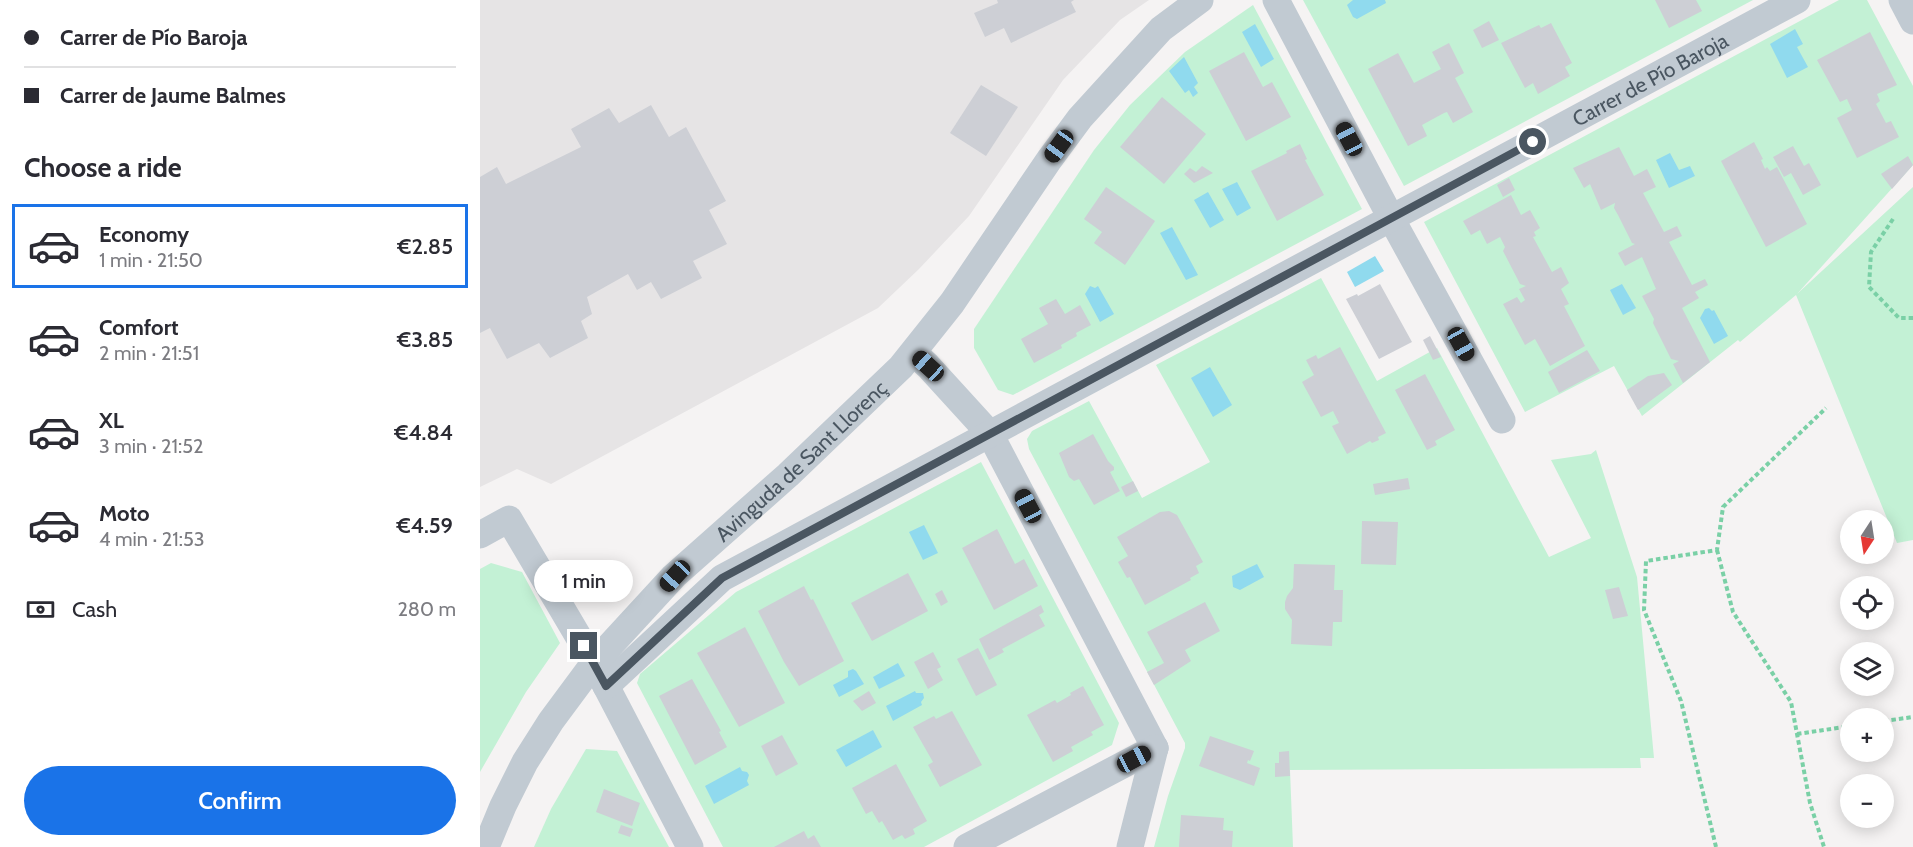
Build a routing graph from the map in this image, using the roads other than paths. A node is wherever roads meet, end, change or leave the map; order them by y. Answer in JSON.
{"nodes":[{"id":1,"x":1200,"y":0,"type":"edge"},
{"id":2,"x":1276,"y":0,"type":"edge"},
{"id":3,"x":1797,"y":0,"type":"edge"},
{"id":4,"x":1902,"y":0,"type":"edge"},
{"id":5,"x":1913,"y":21,"type":"edge"},
{"id":6,"x":1391,"y":218,"type":"junction"},
{"id":7,"x":914,"y":353,"type":"junction"},
{"id":8,"x":1502,"y":420,"type":"dead end"},
{"id":9,"x":990,"y":434,"type":"junction"},
{"id":10,"x":480,"y":535,"type":"edge"},
{"id":11,"x":600,"y":675,"type":"junction"},
{"id":12,"x":1155,"y":748,"type":"junction"},
{"id":13,"x":486,"y":847,"type":"edge"},
{"id":14,"x":690,"y":847,"type":"edge"},
{"id":15,"x":967,"y":847,"type":"edge"},
{"id":16,"x":1130,"y":847,"type":"edge"}],
"edges":[{"from":1,"to":7,"type":"street","name":"Avinguda de Sant Llorenç"},
{"from":2,"to":6,"type":"street"},
{"from":3,"to":6,"type":"street","name":"Carrer de Pío Baroja"},
{"from":4,"to":5,"type":"street"},
{"from":6,"to":8,"type":"street"},
{"from":6,"to":9,"type":"street","name":"Carrer de Pío Baroja"},
{"from":7,"to":9,"type":"street"},
{"from":7,"to":11,"type":"street","name":"Avinguda de Sant Llorenç"},
{"from":9,"to":11,"type":"street","name":"Carrer de Pío Baroja"},
{"from":9,"to":12,"type":"street"},
{"from":10,"to":11,"type":"street"},
{"from":11,"to":13,"type":"street","name":"Avinguda de Sant Llorenç"},
{"from":11,"to":14,"type":"street"},
{"from":12,"to":15,"type":"street"},
{"from":12,"to":16,"type":"street"}]}
